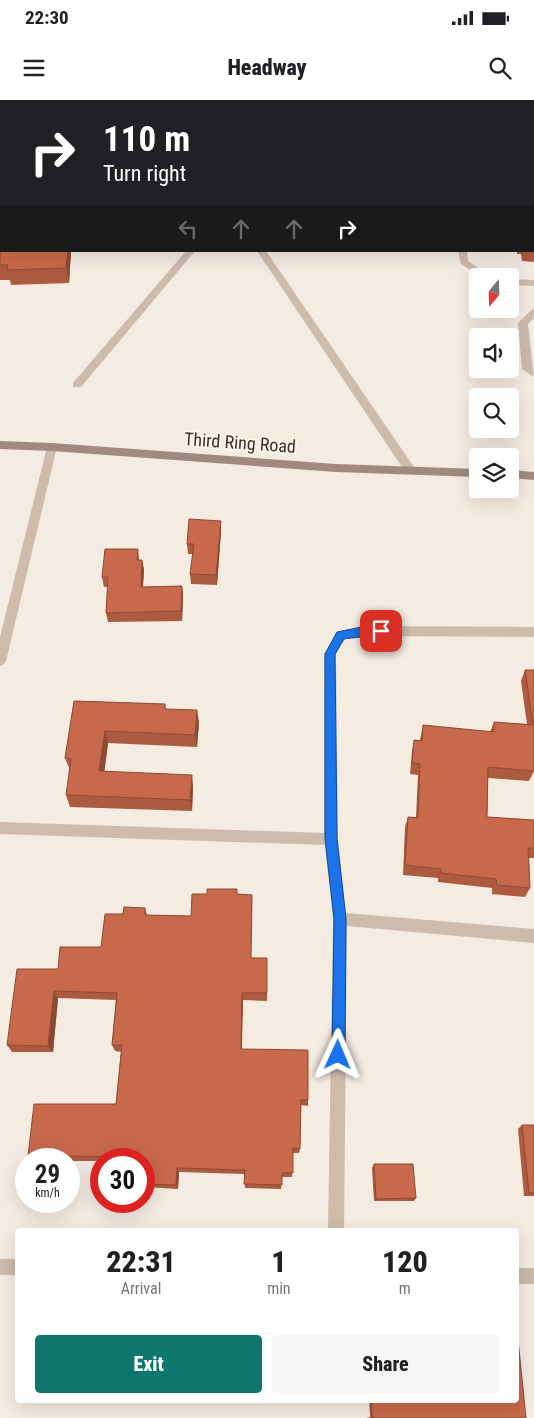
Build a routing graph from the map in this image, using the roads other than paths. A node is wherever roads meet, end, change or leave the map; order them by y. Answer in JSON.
{"nodes":[{"id":1,"x":190,"y":252,"type":"edge"},
{"id":2,"x":262,"y":252,"type":"edge"},
{"id":3,"x":462,"y":252,"type":"edge"},
{"id":4,"x":473,"y":268,"type":"edge"},
{"id":5,"x":519,"y":282,"type":"edge"},
{"id":6,"x":534,"y":283,"type":"edge"},
{"id":7,"x":534,"y":312,"type":"edge"},
{"id":8,"x":534,"y":374,"type":"edge"},
{"id":9,"x":77,"y":385,"type":"dead end"},
{"id":10,"x":0,"y":444,"type":"edge"},
{"id":11,"x":52,"y":447,"type":"junction"},
{"id":12,"x":410,"y":470,"type":"junction"},
{"id":13,"x":469,"y":473,"type":"edge"},
{"id":14,"x":519,"y":475,"type":"edge"},
{"id":15,"x":534,"y":476,"type":"edge"},
{"id":16,"x":534,"y":632,"type":"edge"},
{"id":17,"x":0,"y":658,"type":"edge"},
{"id":18,"x":0,"y":828,"type":"edge"},
{"id":19,"x":331,"y":839,"type":"junction"},
{"id":20,"x":340,"y":919,"type":"junction"},
{"id":21,"x":534,"y":936,"type":"edge"},
{"id":22,"x":336,"y":1228,"type":"edge"},
{"id":23,"x":0,"y":1267,"type":"edge"},
{"id":24,"x":15,"y":1267,"type":"edge"},
{"id":25,"x":519,"y":1276,"type":"edge"},
{"id":26,"x":534,"y":1276,"type":"edge"}],
"edges":[{"from":1,"to":9,"type":"street"},
{"from":2,"to":12,"type":"street"},
{"from":3,"to":4,"type":"street"},
{"from":5,"to":6,"type":"street"},
{"from":7,"to":8,"type":"street"},
{"from":10,"to":11,"type":"street","name":"Third Ring Road"},
{"from":11,"to":12,"type":"street","name":"Third Ring Road"},
{"from":11,"to":17,"type":"street"},
{"from":12,"to":13,"type":"street","name":"Third Ring Road"},
{"from":14,"to":15,"type":"street"},
{"from":16,"to":19,"type":"street"},
{"from":18,"to":19,"type":"street"},
{"from":19,"to":20,"type":"street"},
{"from":20,"to":21,"type":"street"},
{"from":20,"to":22,"type":"street"},
{"from":23,"to":24,"type":"street"},
{"from":25,"to":26,"type":"street"}]}
